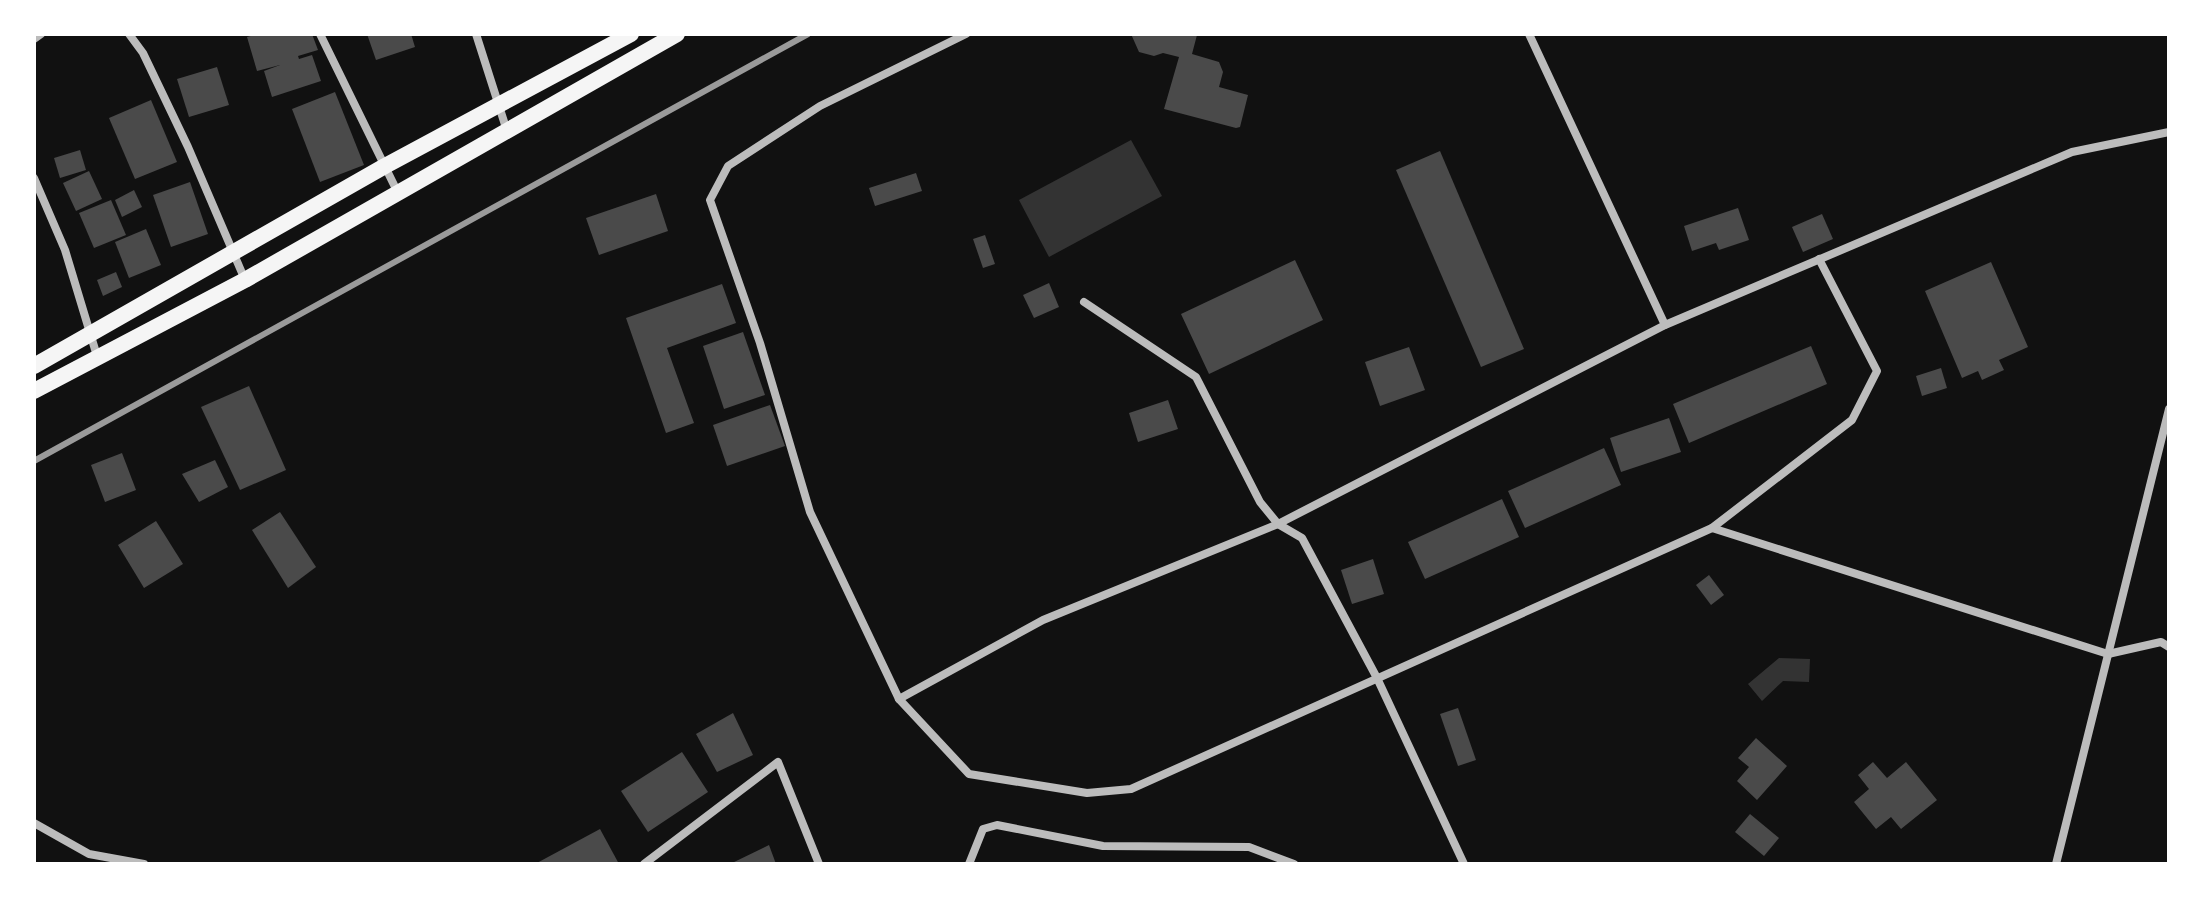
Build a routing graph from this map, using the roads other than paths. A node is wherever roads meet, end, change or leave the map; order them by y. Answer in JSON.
{"nodes":[{"id":1,"x":41,"y":34,"type":"edge"},
{"id":2,"x":129,"y":34,"type":"edge"},
{"id":3,"x":320,"y":34,"type":"edge"},
{"id":4,"x":476,"y":34,"type":"edge"},
{"id":5,"x":631,"y":34,"type":"edge"},
{"id":6,"x":677,"y":34,"type":"edge"},
{"id":7,"x":966,"y":34,"type":"edge"},
{"id":8,"x":1529,"y":34,"type":"edge"},
{"id":9,"x":34,"y":39,"type":"edge"},
{"id":10,"x":657,"y":39,"type":"edge"},
{"id":11,"x":499,"y":106,"type":"junction"},
{"id":12,"x":507,"y":131,"type":"junction"},
{"id":13,"x":2169,"y":132,"type":"edge"},
{"id":14,"x":385,"y":166,"type":"junction"},
{"id":15,"x":34,"y":178,"type":"edge"},
{"id":16,"x":397,"y":191,"type":"junction"},
{"id":17,"x":234,"y":254,"type":"junction"},
{"id":18,"x":1819,"y":259,"type":"junction"},
{"id":19,"x":245,"y":280,"type":"junction"},
{"id":20,"x":1084,"y":302,"type":"dead end"},
{"id":21,"x":1665,"y":325,"type":"junction"},
{"id":22,"x":90,"y":335,"type":"junction"},
{"id":23,"x":97,"y":356,"type":"junction"},
{"id":24,"x":34,"y":366,"type":"edge"},
{"id":25,"x":34,"y":391,"type":"edge"},
{"id":26,"x":2169,"y":409,"type":"edge"},
{"id":27,"x":1278,"y":524,"type":"junction"},
{"id":28,"x":1712,"y":528,"type":"junction"},
{"id":29,"x":2169,"y":647,"type":"edge"},
{"id":30,"x":2108,"y":654,"type":"junction"},
{"id":31,"x":1377,"y":678,"type":"junction"},
{"id":32,"x":899,"y":699,"type":"junction"},
{"id":33,"x":34,"y":823,"type":"edge"},
{"id":34,"x":144,"y":864,"type":"edge"},
{"id":35,"x":644,"y":864,"type":"edge"},
{"id":36,"x":819,"y":864,"type":"edge"},
{"id":37,"x":969,"y":864,"type":"edge"},
{"id":38,"x":1294,"y":864,"type":"edge"},
{"id":39,"x":1464,"y":864,"type":"edge"},
{"id":40,"x":2056,"y":864,"type":"edge"}],
"edges":[{"from":1,"to":9,"type":"street"},
{"from":2,"to":17,"type":"street"},
{"from":3,"to":14,"type":"street"},
{"from":4,"to":11,"type":"street"},
{"from":5,"to":11,"type":"main road"},
{"from":6,"to":10,"type":"main road"},
{"from":7,"to":32,"type":"street"},
{"from":8,"to":21,"type":"street"},
{"from":10,"to":12,"type":"main road"},
{"from":11,"to":12,"type":"street"},
{"from":11,"to":14,"type":"main road"},
{"from":12,"to":16,"type":"main road"},
{"from":13,"to":18,"type":"street"},
{"from":14,"to":16,"type":"street"},
{"from":14,"to":17,"type":"main road"},
{"from":15,"to":22,"type":"street"},
{"from":16,"to":19,"type":"main road"},
{"from":17,"to":19,"type":"street"},
{"from":17,"to":22,"type":"main road"},
{"from":18,"to":21,"type":"street"},
{"from":18,"to":28,"type":"street"},
{"from":19,"to":23,"type":"main road"},
{"from":20,"to":27,"type":"street"},
{"from":21,"to":27,"type":"street"},
{"from":22,"to":23,"type":"street"},
{"from":22,"to":24,"type":"main road"},
{"from":23,"to":25,"type":"main road"},
{"from":26,"to":30,"type":"street"},
{"from":27,"to":31,"type":"street"},
{"from":27,"to":32,"type":"street"},
{"from":28,"to":30,"type":"street"},
{"from":28,"to":31,"type":"street"},
{"from":29,"to":30,"type":"street"},
{"from":30,"to":40,"type":"street"},
{"from":31,"to":32,"type":"street"},
{"from":31,"to":39,"type":"street"},
{"from":33,"to":34,"type":"street"},
{"from":35,"to":36,"type":"street"},
{"from":37,"to":38,"type":"street"}]}
